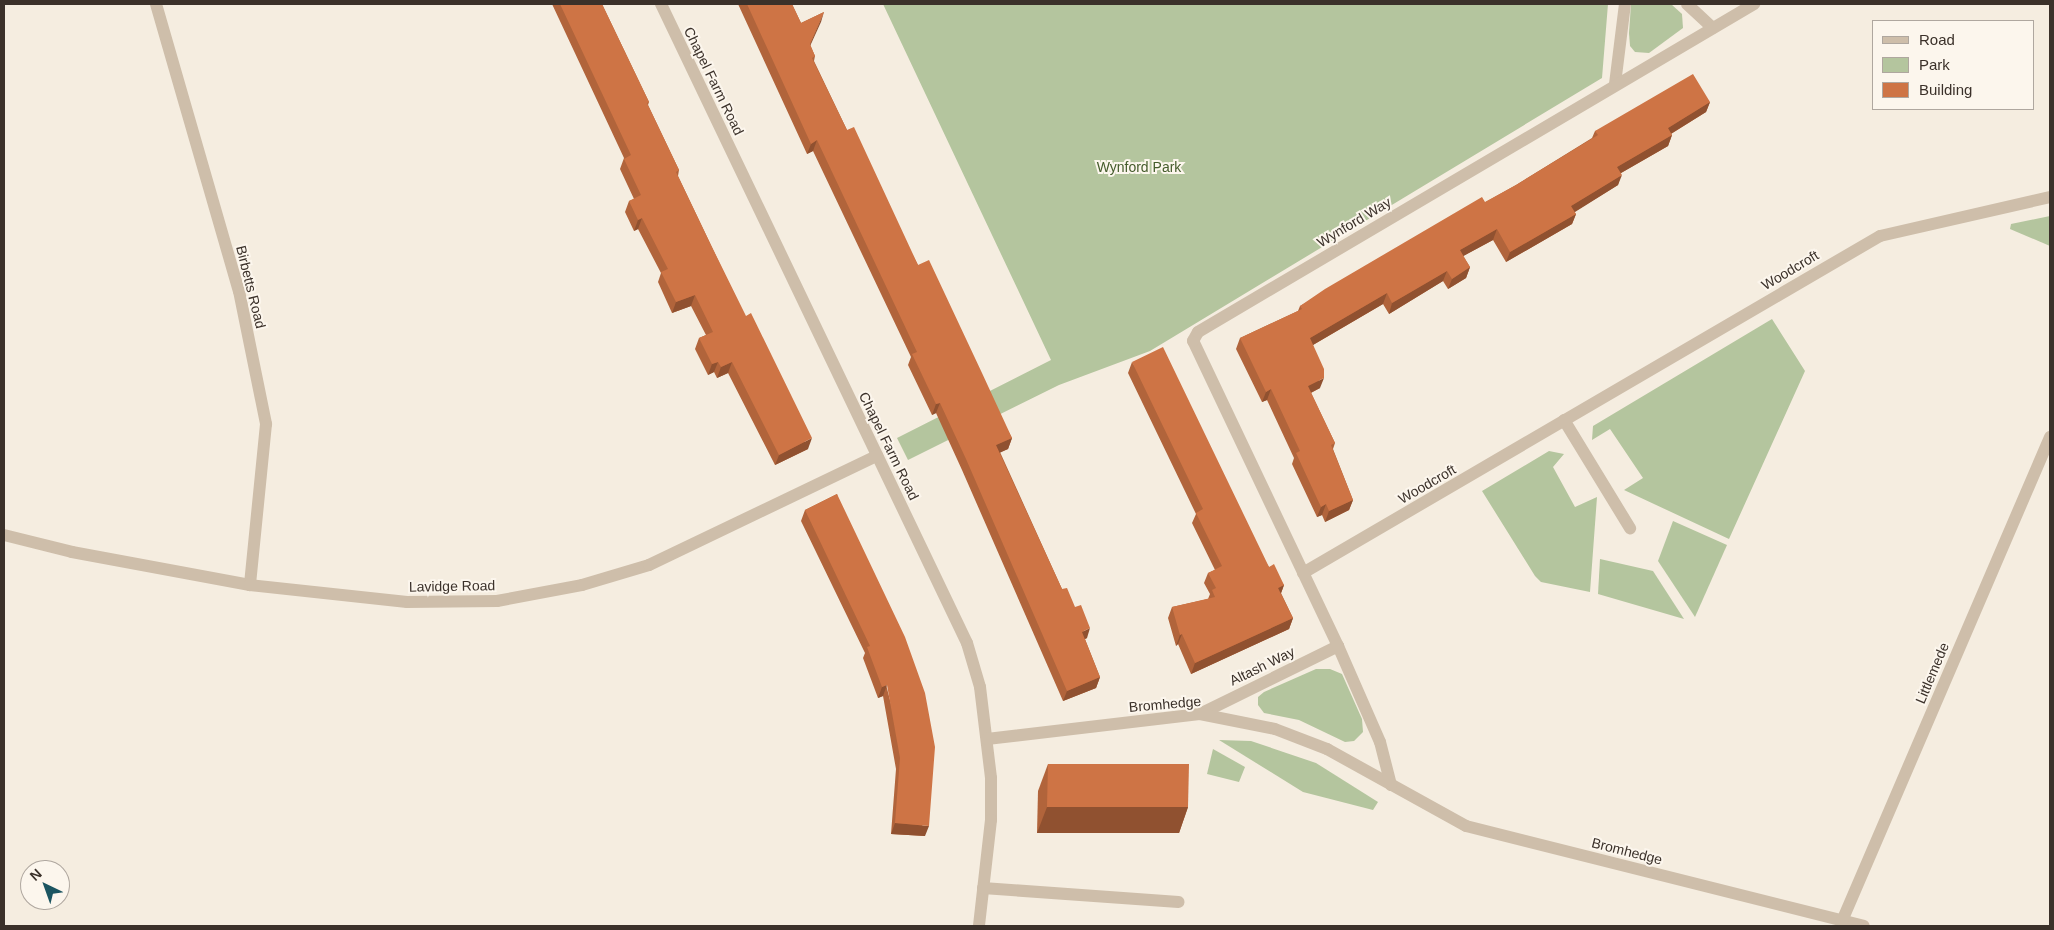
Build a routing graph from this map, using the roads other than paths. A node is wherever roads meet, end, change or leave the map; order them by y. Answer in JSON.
{"nodes":[{"id":1,"x":156,"y":4,"type":"edge"},
{"id":2,"x":661,"y":4,"type":"edge"},
{"id":3,"x":1626,"y":4,"type":"edge"},
{"id":4,"x":1688,"y":4,"type":"edge"},
{"id":5,"x":1754,"y":4,"type":"edge"},
{"id":6,"x":1713,"y":28,"type":"junction"},
{"id":7,"x":1616,"y":84,"type":"junction"},
{"id":8,"x":2050,"y":197,"type":"edge"},
{"id":9,"x":1564,"y":420,"type":"junction"},
{"id":10,"x":2050,"y":437,"type":"edge"},
{"id":11,"x":877,"y":456,"type":"junction"},
{"id":12,"x":1630,"y":528,"type":"dead end"},
{"id":13,"x":4,"y":536,"type":"edge"},
{"id":14,"x":1303,"y":573,"type":"junction"},
{"id":15,"x":250,"y":585,"type":"junction"},
{"id":16,"x":1338,"y":646,"type":"junction"},
{"id":17,"x":1200,"y":714,"type":"junction"},
{"id":18,"x":987,"y":739,"type":"junction"},
{"id":19,"x":1391,"y":785,"type":"junction"},
{"id":20,"x":983,"y":888,"type":"junction"},
{"id":21,"x":1179,"y":902,"type":"dead end"},
{"id":22,"x":1842,"y":921,"type":"junction"},
{"id":23,"x":979,"y":926,"type":"edge"},
{"id":24,"x":1864,"y":926,"type":"edge"}],
"edges":[{"from":1,"to":15,"type":"street","name":"Birbetts Road"},
{"from":2,"to":11,"type":"street","name":"Chapel Farm Road"},
{"from":3,"to":7,"type":"street"},
{"from":4,"to":6,"type":"street"},
{"from":5,"to":6,"type":"street","name":"Wynford Way"},
{"from":6,"to":7,"type":"street","name":"Wynford Way"},
{"from":7,"to":14,"type":"street","name":"Wynford Way"},
{"from":8,"to":9,"type":"street","name":"Woodcroft"},
{"from":9,"to":12,"type":"street"},
{"from":9,"to":14,"type":"street","name":"Woodcroft"},
{"from":10,"to":22,"type":"street","name":"Littlemede"},
{"from":11,"to":15,"type":"street","name":"Lavidge Road"},
{"from":11,"to":18,"type":"street","name":"Chapel Farm Road"},
{"from":13,"to":15,"type":"street","name":"Lavidge Road"},
{"from":14,"to":16,"type":"street"},
{"from":16,"to":17,"type":"street","name":"Altash Way"},
{"from":16,"to":19,"type":"street"},
{"from":17,"to":18,"type":"street","name":"Bromhedge"},
{"from":17,"to":19,"type":"street","name":"Bromhedge"},
{"from":18,"to":20,"type":"street","name":"Chapel Farm Road"},
{"from":19,"to":22,"type":"street","name":"Bromhedge"},
{"from":20,"to":21,"type":"street"},
{"from":20,"to":23,"type":"street","name":"Chapel Farm Road"},
{"from":22,"to":24,"type":"street","name":"Bromhedge"}]}
